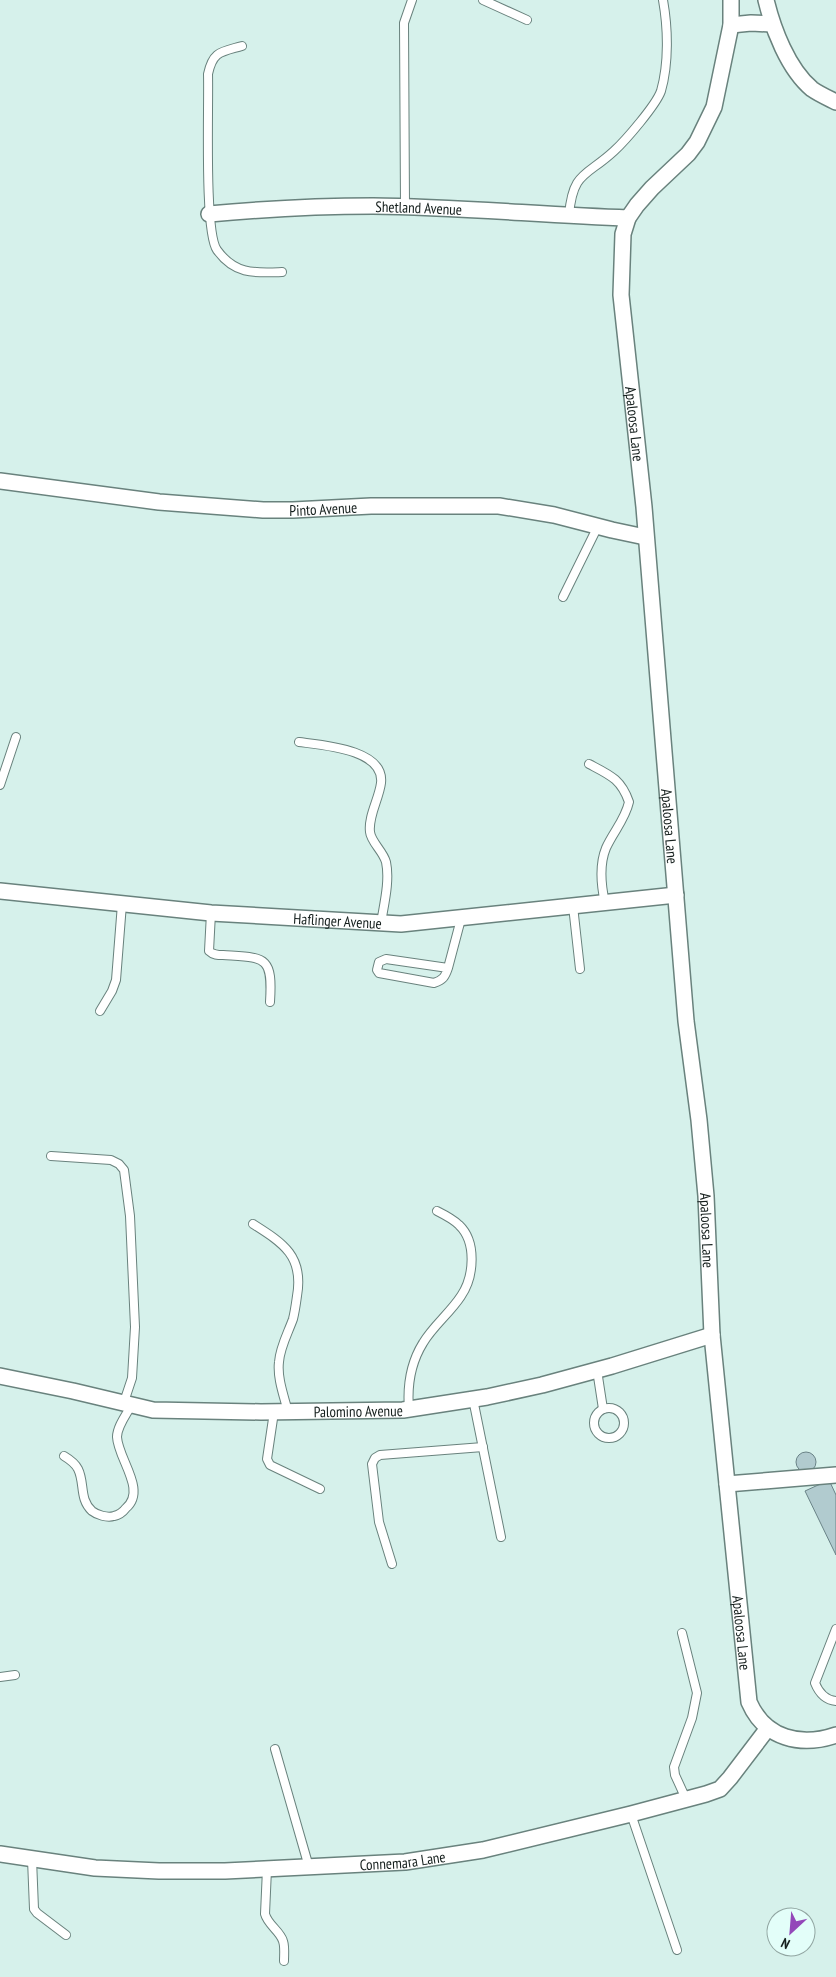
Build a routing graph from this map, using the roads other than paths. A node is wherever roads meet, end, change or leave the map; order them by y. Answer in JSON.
{"nodes":[{"id":1,"x":412,"y":0,"type":"edge"},
{"id":2,"x":483,"y":0,"type":"edge"},
{"id":3,"x":663,"y":0,"type":"edge"},
{"id":4,"x":731,"y":0,"type":"edge"},
{"id":5,"x":766,"y":0,"type":"edge"},
{"id":6,"x":527,"y":20,"type":"dead end"},
{"id":7,"x":772,"y":24,"type":"junction"},
{"id":8,"x":731,"y":25,"type":"junction"},
{"id":9,"x":242,"y":46,"type":"dead end"},
{"id":10,"x":836,"y":102,"type":"edge"},
{"id":11,"x":405,"y":207,"type":"junction"},
{"id":12,"x":209,"y":214,"type":"junction"},
{"id":13,"x":569,"y":215,"type":"junction"},
{"id":14,"x":628,"y":218,"type":"junction"},
{"id":15,"x":282,"y":272,"type":"dead end"},
{"id":16,"x":0,"y":480,"type":"edge"},
{"id":17,"x":598,"y":526,"type":"junction"},
{"id":18,"x":645,"y":537,"type":"junction"},
{"id":19,"x":562,"y":597,"type":"dead end"},
{"id":20,"x":16,"y":737,"type":"dead end"},
{"id":21,"x":299,"y":742,"type":"dead end"},
{"id":22,"x":589,"y":764,"type":"dead end"},
{"id":23,"x":0,"y":786,"type":"edge"},
{"id":24,"x":0,"y":891,"type":"edge"},
{"id":25,"x":676,"y":895,"type":"junction"},
{"id":26,"x":605,"y":902,"type":"junction"},
{"id":27,"x":122,"y":904,"type":"junction"},
{"id":28,"x":573,"y":906,"type":"junction"},
{"id":29,"x":211,"y":914,"type":"junction"},
{"id":30,"x":461,"y":919,"type":"junction"},
{"id":31,"x":381,"y":923,"type":"junction"},
{"id":32,"x":448,"y":968,"type":"junction"},
{"id":33,"x":580,"y":969,"type":"dead end"},
{"id":34,"x":270,"y":1002,"type":"dead end"},
{"id":35,"x":100,"y":1011,"type":"dead end"},
{"id":36,"x":51,"y":1156,"type":"dead end"},
{"id":37,"x":437,"y":1211,"type":"dead end"},
{"id":38,"x":253,"y":1224,"type":"dead end"},
{"id":39,"x":712,"y":1335,"type":"junction"},
{"id":40,"x":597,"y":1370,"type":"junction"},
{"id":41,"x":0,"y":1376,"type":"edge"},
{"id":42,"x":473,"y":1399,"type":"junction"},
{"id":43,"x":127,"y":1405,"type":"junction"},
{"id":44,"x":409,"y":1409,"type":"junction"},
{"id":45,"x":603,"y":1409,"type":"junction"},
{"id":46,"x":281,"y":1412,"type":"junction"},
{"id":47,"x":483,"y":1447,"type":"junction"},
{"id":48,"x":64,"y":1456,"type":"dead end"},
{"id":49,"x":836,"y":1475,"type":"edge"},
{"id":50,"x":727,"y":1484,"type":"junction"},
{"id":51,"x":320,"y":1489,"type":"dead end"},
{"id":52,"x":501,"y":1537,"type":"dead end"},
{"id":53,"x":392,"y":1564,"type":"dead end"},
{"id":54,"x":836,"y":1629,"type":"edge"},
{"id":55,"x":682,"y":1633,"type":"dead end"},
{"id":56,"x":15,"y":1675,"type":"dead end"},
{"id":57,"x":0,"y":1677,"type":"edge"},
{"id":58,"x":836,"y":1701,"type":"edge"},
{"id":59,"x":768,"y":1728,"type":"junction"},
{"id":60,"x":836,"y":1735,"type":"edge"},
{"id":61,"x":275,"y":1749,"type":"dead end"},
{"id":62,"x":686,"y":1799,"type":"junction"},
{"id":63,"x":631,"y":1814,"type":"junction"},
{"id":64,"x":0,"y":1854,"type":"edge"},
{"id":65,"x":32,"y":1859,"type":"junction"},
{"id":66,"x":309,"y":1868,"type":"junction"},
{"id":67,"x":267,"y":1869,"type":"junction"},
{"id":68,"x":66,"y":1935,"type":"dead end"},
{"id":69,"x":677,"y":1950,"type":"dead end"},
{"id":70,"x":284,"y":1961,"type":"dead end"}],
"edges":[{"from":1,"to":11,"type":"lane"},
{"from":2,"to":6,"type":"lane"},
{"from":3,"to":13,"type":"lane"},
{"from":4,"to":8,"type":"street","name":"Apaloosa Lane"},
{"from":5,"to":7,"type":"street"},
{"from":7,"to":8,"type":"street"},
{"from":7,"to":10,"type":"street"},
{"from":8,"to":14,"type":"street","name":"Apaloosa Lane"},
{"from":9,"to":12,"type":"lane"},
{"from":11,"to":12,"type":"street","name":"Shetland Avenue"},
{"from":11,"to":13,"type":"street","name":"Shetland Avenue"},
{"from":12,"to":15,"type":"lane"},
{"from":13,"to":14,"type":"street","name":"Shetland Avenue"},
{"from":14,"to":18,"type":"street","name":"Apaloosa Lane"},
{"from":16,"to":17,"type":"street","name":"Pinto Avenue"},
{"from":17,"to":18,"type":"street","name":"Pinto Avenue"},
{"from":17,"to":19,"type":"lane"},
{"from":18,"to":25,"type":"street","name":"Apaloosa Lane"},
{"from":20,"to":23,"type":"lane"},
{"from":21,"to":31,"type":"lane"},
{"from":22,"to":26,"type":"lane"},
{"from":24,"to":27,"type":"street","name":"Haflinger Avenue"},
{"from":25,"to":26,"type":"street","name":"Haflinger Avenue"},
{"from":25,"to":39,"type":"street","name":"Apaloosa Lane"},
{"from":26,"to":28,"type":"street","name":"Haflinger Avenue"},
{"from":27,"to":29,"type":"street","name":"Haflinger Avenue"},
{"from":27,"to":35,"type":"lane"},
{"from":28,"to":30,"type":"street","name":"Haflinger Avenue"},
{"from":28,"to":33,"type":"lane"},
{"from":29,"to":31,"type":"street","name":"Haflinger Avenue"},
{"from":29,"to":34,"type":"lane"},
{"from":30,"to":31,"type":"street","name":"Haflinger Avenue"},
{"from":30,"to":32,"type":"lane"},
{"from":32,"to":32,"type":"lane"},
{"from":36,"to":43,"type":"lane"},
{"from":37,"to":44,"type":"lane"},
{"from":38,"to":46,"type":"lane"},
{"from":39,"to":40,"type":"street","name":"Palomino Avenue"},
{"from":39,"to":50,"type":"street","name":"Apaloosa Lane"},
{"from":40,"to":42,"type":"street","name":"Palomino Avenue"},
{"from":40,"to":45,"type":"lane"},
{"from":41,"to":43,"type":"street","name":"Palomino Avenue"},
{"from":42,"to":44,"type":"street","name":"Palomino Avenue"},
{"from":42,"to":47,"type":"lane"},
{"from":43,"to":46,"type":"street","name":"Palomino Avenue"},
{"from":43,"to":48,"type":"lane"},
{"from":44,"to":46,"type":"street","name":"Palomino Avenue"},
{"from":45,"to":45,"type":"lane"},
{"from":46,"to":51,"type":"lane"},
{"from":47,"to":52,"type":"lane"},
{"from":47,"to":53,"type":"lane"},
{"from":49,"to":50,"type":"street"},
{"from":50,"to":59,"type":"street","name":"Apaloosa Lane"},
{"from":54,"to":58,"type":"lane"},
{"from":55,"to":62,"type":"lane"},
{"from":56,"to":57,"type":"lane"},
{"from":59,"to":60,"type":"street","name":"Apaloosa Lane"},
{"from":59,"to":62,"type":"street","name":"Connemara Lane"},
{"from":61,"to":66,"type":"lane"},
{"from":62,"to":63,"type":"street","name":"Connemara Lane"},
{"from":63,"to":66,"type":"street","name":"Connemara Lane"},
{"from":63,"to":69,"type":"lane"},
{"from":64,"to":65,"type":"street","name":"Connemara Lane"},
{"from":65,"to":67,"type":"street","name":"Connemara Lane"},
{"from":65,"to":68,"type":"lane"},
{"from":66,"to":67,"type":"street","name":"Connemara Lane"},
{"from":67,"to":70,"type":"lane"}]}
